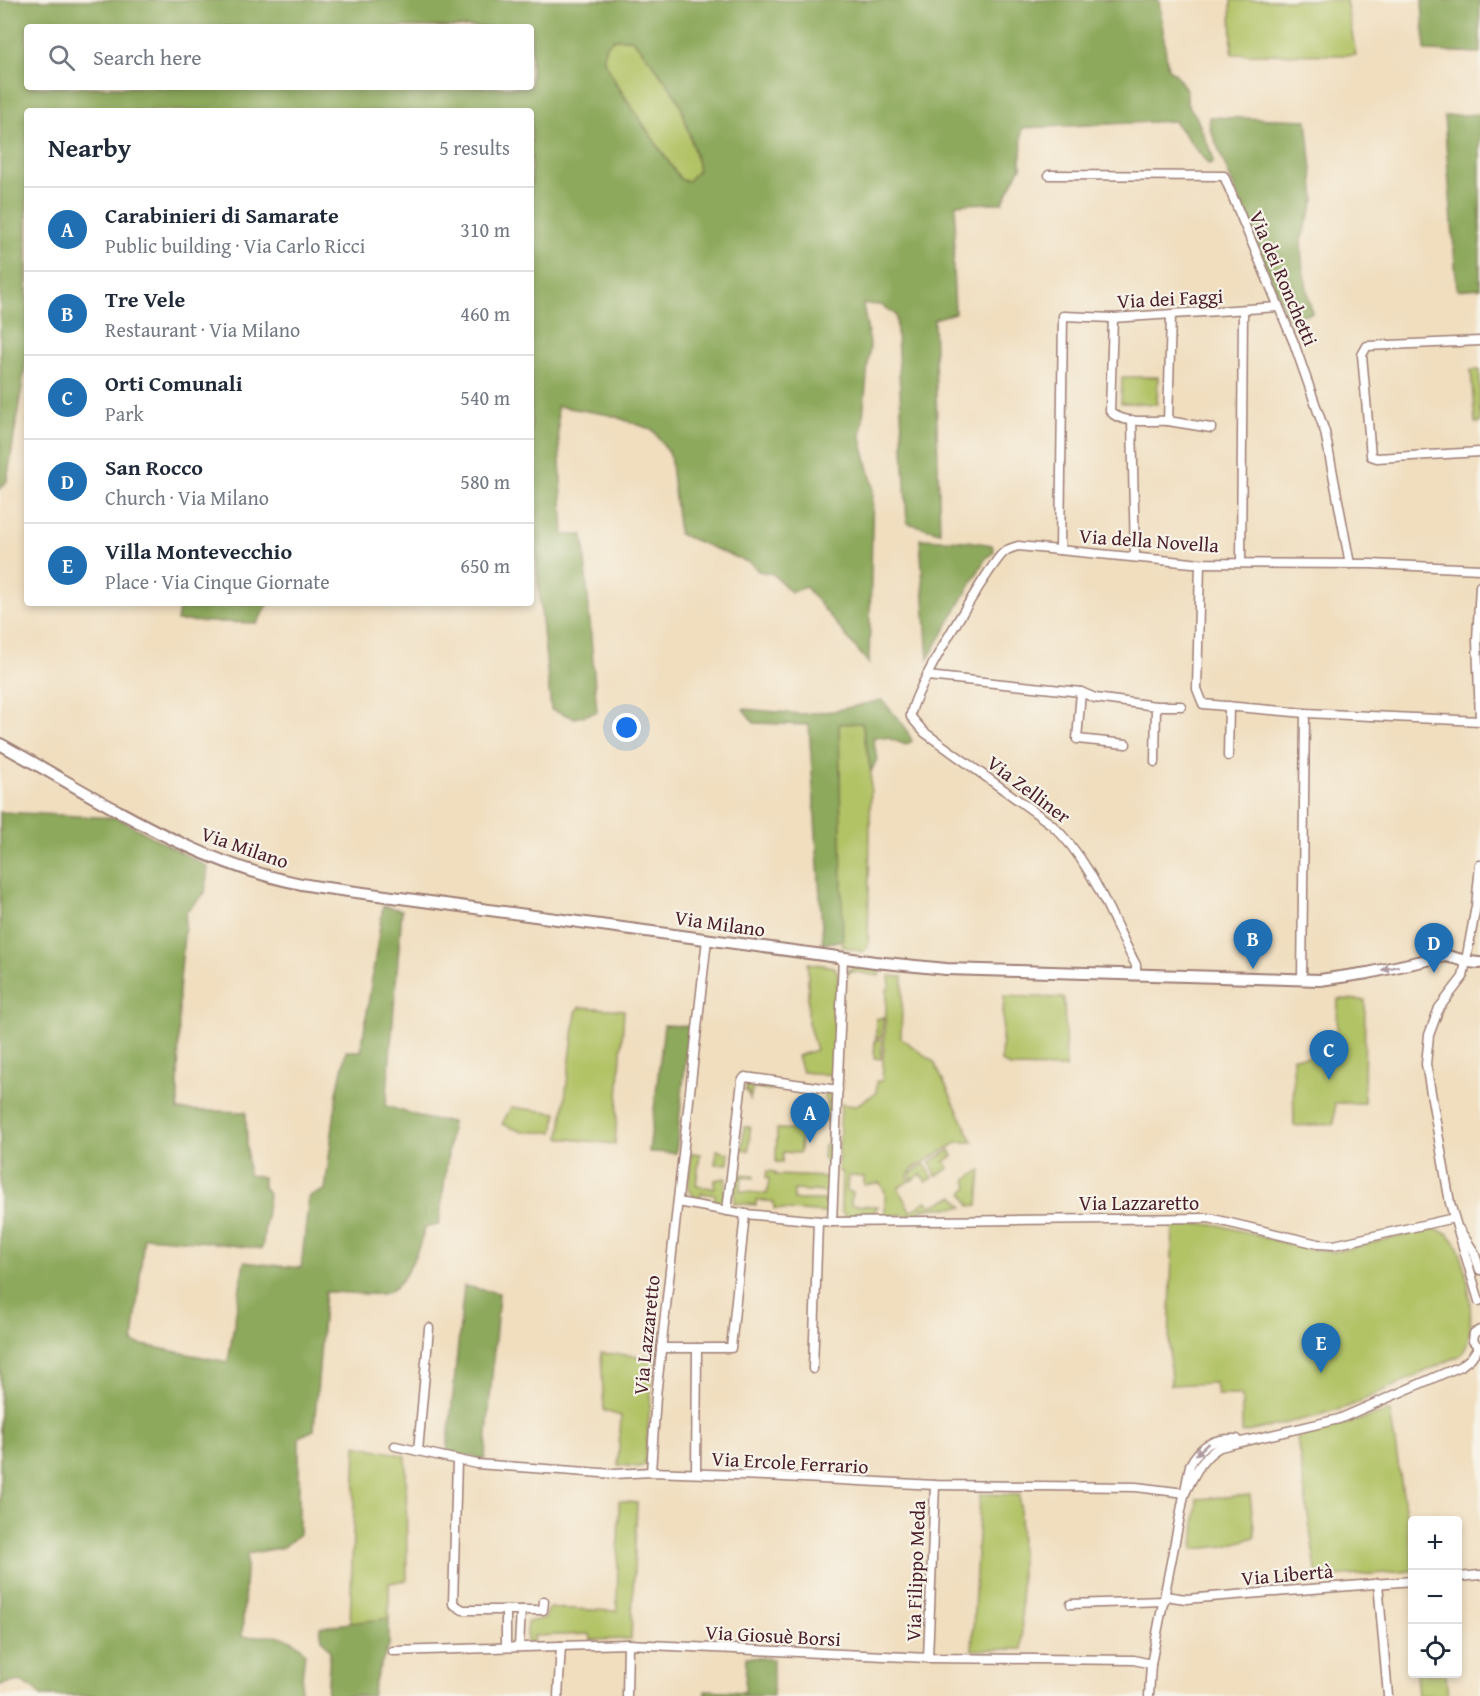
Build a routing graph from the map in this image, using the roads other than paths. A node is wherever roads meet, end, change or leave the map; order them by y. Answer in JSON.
{"nodes":[{"id":1,"x":1048,"y":175,"type":"dead end"},
{"id":2,"x":1278,"y":307,"type":"junction"},
{"id":3,"x":1243,"y":311,"type":"junction"},
{"id":4,"x":1172,"y":315,"type":"junction"},
{"id":5,"x":1113,"y":318,"type":"junction"},
{"id":6,"x":1480,"y":340,"type":"edge"},
{"id":7,"x":1132,"y":420,"type":"junction"},
{"id":8,"x":1168,"y":421,"type":"junction"},
{"id":9,"x":1211,"y":428,"type":"dead end"},
{"id":10,"x":1480,"y":452,"type":"edge"},
{"id":11,"x":1060,"y":550,"type":"junction"},
{"id":12,"x":1134,"y":557,"type":"junction"},
{"id":13,"x":1200,"y":563,"type":"junction"},
{"id":14,"x":1241,"y":563,"type":"junction"},
{"id":15,"x":1350,"y":564,"type":"junction"},
{"id":16,"x":1480,"y":569,"type":"edge"},
{"id":17,"x":1480,"y":586,"type":"edge"},
{"id":18,"x":927,"y":676,"type":"junction"},
{"id":19,"x":1081,"y":692,"type":"junction"},
{"id":20,"x":1156,"y":706,"type":"junction"},
{"id":21,"x":1181,"y":706,"type":"dead end"},
{"id":22,"x":1229,"y":706,"type":"junction"},
{"id":23,"x":910,"y":713,"type":"joint"},
{"id":24,"x":1305,"y":713,"type":"junction"},
{"id":25,"x":1480,"y":720,"type":"edge"},
{"id":26,"x":0,"y":744,"type":"edge"},
{"id":27,"x":1126,"y":744,"type":"dead end"},
{"id":28,"x":1228,"y":756,"type":"dead end"},
{"id":29,"x":1155,"y":762,"type":"dead end"},
{"id":30,"x":1480,"y":866,"type":"edge"},
{"id":31,"x":707,"y":939,"type":"junction"},
{"id":32,"x":843,"y":958,"type":"junction"},
{"id":33,"x":1466,"y":963,"type":"junction"},
{"id":34,"x":1480,"y":963,"type":"edge"},
{"id":35,"x":1136,"y":975,"type":"junction"},
{"id":36,"x":1302,"y":979,"type":"junction"},
{"id":37,"x":838,"y":1089,"type":"junction"},
{"id":38,"x":678,"y":1202,"type":"junction"},
{"id":39,"x":726,"y":1211,"type":"junction"},
{"id":40,"x":745,"y":1214,"type":"junction"},
{"id":41,"x":1454,"y":1218,"type":"junction"},
{"id":42,"x":818,"y":1222,"type":"junction"},
{"id":43,"x":832,"y":1222,"type":"junction"},
{"id":44,"x":1459,"y":1229,"type":"junction"},
{"id":45,"x":1470,"y":1244,"type":"junction"},
{"id":46,"x":1480,"y":1247,"type":"edge"},
{"id":47,"x":1479,"y":1264,"type":"edge"},
{"id":48,"x":1469,"y":1273,"type":"junction"},
{"id":49,"x":1480,"y":1300,"type":"edge"},
{"id":50,"x":1480,"y":1309,"type":"edge"},
{"id":51,"x":429,"y":1328,"type":"dead end"},
{"id":52,"x":1480,"y":1330,"type":"edge"},
{"id":53,"x":661,"y":1348,"type":"junction"},
{"id":54,"x":698,"y":1348,"type":"junction"},
{"id":55,"x":1479,"y":1348,"type":"edge"},
{"id":56,"x":813,"y":1369,"type":"dead end"},
{"id":57,"x":395,"y":1446,"type":"dead end"},
{"id":58,"x":418,"y":1451,"type":"junction"},
{"id":59,"x":458,"y":1460,"type":"junction"},
{"id":60,"x":651,"y":1472,"type":"junction"},
{"id":61,"x":696,"y":1473,"type":"junction"},
{"id":62,"x":935,"y":1485,"type":"junction"},
{"id":63,"x":1185,"y":1493,"type":"junction"},
{"id":64,"x":1480,"y":1575,"type":"edge"},
{"id":65,"x":1462,"y":1577,"type":"edge"},
{"id":66,"x":1408,"y":1581,"type":"edge"},
{"id":67,"x":1378,"y":1583,"type":"junction"},
{"id":68,"x":1164,"y":1598,"type":"junction"},
{"id":69,"x":544,"y":1601,"type":"dead end"},
{"id":70,"x":1071,"y":1604,"type":"dead end"},
{"id":71,"x":521,"y":1610,"type":"junction"},
{"id":72,"x":506,"y":1611,"type":"junction"},
{"id":73,"x":628,"y":1644,"type":"junction"},
{"id":74,"x":519,"y":1646,"type":"junction"},
{"id":75,"x":561,"y":1646,"type":"junction"},
{"id":76,"x":506,"y":1647,"type":"junction"},
{"id":77,"x":393,"y":1652,"type":"dead end"},
{"id":78,"x":928,"y":1658,"type":"junction"},
{"id":79,"x":1151,"y":1664,"type":"junction"},
{"id":80,"x":558,"y":1696,"type":"edge"},
{"id":81,"x":627,"y":1696,"type":"edge"},
{"id":82,"x":1149,"y":1696,"type":"edge"},
{"id":83,"x":1388,"y":1696,"type":"edge"}],
"edges":[{"from":1,"to":2,"type":"street","name":"Via dei Ronchetti"},
{"from":2,"to":3,"type":"street","name":"Via dei Faggi"},
{"from":2,"to":15,"type":"street","name":"Via dei Ronchetti"},
{"from":3,"to":4,"type":"street","name":"Via dei Faggi"},
{"from":3,"to":14,"type":"street"},
{"from":4,"to":5,"type":"street","name":"Via dei Faggi"},
{"from":4,"to":8,"type":"street"},
{"from":5,"to":7,"type":"street"},
{"from":5,"to":11,"type":"street","name":"Via dei Faggi"},
{"from":6,"to":10,"type":"street"},
{"from":7,"to":8,"type":"street"},
{"from":7,"to":12,"type":"street"},
{"from":8,"to":9,"type":"street"},
{"from":11,"to":12,"type":"street","name":"Via della Novella"},
{"from":11,"to":18,"type":"street","name":"Via della Novella"},
{"from":12,"to":13,"type":"street","name":"Via della Novella"},
{"from":13,"to":14,"type":"street","name":"Via della Novella"},
{"from":13,"to":22,"type":"street"},
{"from":14,"to":15,"type":"street","name":"Via della Novella"},
{"from":15,"to":16,"type":"street","name":"Via della Novella"},
{"from":17,"to":25,"type":"street"},
{"from":18,"to":19,"type":"street"},
{"from":18,"to":23,"type":"street","name":"Via della Novella"},
{"from":19,"to":20,"type":"street"},
{"from":19,"to":27,"type":"street"},
{"from":20,"to":21,"type":"street"},
{"from":20,"to":29,"type":"street"},
{"from":22,"to":24,"type":"street"},
{"from":22,"to":28,"type":"street"},
{"from":23,"to":35,"type":"street","name":"Via Zelliner"},
{"from":24,"to":25,"type":"street"},
{"from":24,"to":36,"type":"street"},
{"from":26,"to":31,"type":"street","name":"Via Milano"},
{"from":30,"to":33,"type":"street"},
{"from":31,"to":32,"type":"street","name":"Via Milano"},
{"from":31,"to":38,"type":"street","name":"Via Lazzaretto"},
{"from":32,"to":35,"type":"street","name":"Via Milano"},
{"from":32,"to":37,"type":"street"},
{"from":33,"to":34,"type":"street","name":"Via Milano"},
{"from":33,"to":36,"type":"street","name":"Via Milano","one_way":true},
{"from":33,"to":41,"type":"street"},
{"from":35,"to":36,"type":"street","name":"Via Milano"},
{"from":37,"to":39,"type":"street"},
{"from":37,"to":43,"type":"street"},
{"from":38,"to":39,"type":"street","name":"Via Lazzaretto"},
{"from":38,"to":53,"type":"street","name":"Via Lazzaretto"},
{"from":39,"to":40,"type":"street","name":"Via Lazzaretto"},
{"from":40,"to":42,"type":"street","name":"Via Lazzaretto"},
{"from":40,"to":54,"type":"street"},
{"from":41,"to":43,"type":"street","name":"Via Lazzaretto"},
{"from":41,"to":44,"type":"street"},
{"from":42,"to":43,"type":"street","name":"Via Lazzaretto"},
{"from":42,"to":56,"type":"street"},
{"from":44,"to":45,"type":"street"},
{"from":44,"to":48,"type":"street"},
{"from":45,"to":46,"type":"street"},
{"from":45,"to":47,"type":"street"},
{"from":47,"to":48,"type":"street"},
{"from":48,"to":49,"type":"street"},
{"from":49,"to":50,"type":"street"},
{"from":51,"to":58,"type":"street"},
{"from":52,"to":55,"type":"street"},
{"from":53,"to":54,"type":"street"},
{"from":53,"to":60,"type":"street","name":"Via Lazzaretto"},
{"from":54,"to":61,"type":"street"},
{"from":55,"to":63,"type":"street"},
{"from":57,"to":58,"type":"street","name":"Via Ercole Ferrario"},
{"from":58,"to":59,"type":"street","name":"Via Ercole Ferrario"},
{"from":59,"to":60,"type":"street","name":"Via Ercole Ferrario"},
{"from":59,"to":72,"type":"street"},
{"from":60,"to":61,"type":"street","name":"Via Ercole Ferrario"},
{"from":61,"to":62,"type":"street","name":"Via Ercole Ferrario"},
{"from":62,"to":63,"type":"street","name":"Via Ercole Ferrario"},
{"from":62,"to":78,"type":"street","name":"Via Filippo Meda"},
{"from":63,"to":68,"type":"street"},
{"from":64,"to":65,"type":"street"},
{"from":66,"to":67,"type":"street","name":"Via Libertà"},
{"from":67,"to":68,"type":"street","name":"Via Libertà"},
{"from":67,"to":83,"type":"street"},
{"from":68,"to":70,"type":"street","name":"Via Libertà"},
{"from":68,"to":79,"type":"street"},
{"from":69,"to":71,"type":"street"},
{"from":71,"to":72,"type":"street"},
{"from":71,"to":74,"type":"street"},
{"from":72,"to":76,"type":"street"},
{"from":73,"to":75,"type":"street","name":"Via Giosuè Borsi"},
{"from":73,"to":78,"type":"street","name":"Via Giosuè Borsi"},
{"from":73,"to":81,"type":"street"},
{"from":74,"to":75,"type":"street","name":"Via Giosuè Borsi"},
{"from":74,"to":76,"type":"street","name":"Via Giosuè Borsi"},
{"from":75,"to":80,"type":"street"},
{"from":76,"to":77,"type":"street","name":"Via Giosuè Borsi"},
{"from":78,"to":79,"type":"street","name":"Via Giosuè Borsi"},
{"from":79,"to":82,"type":"street"}]}
